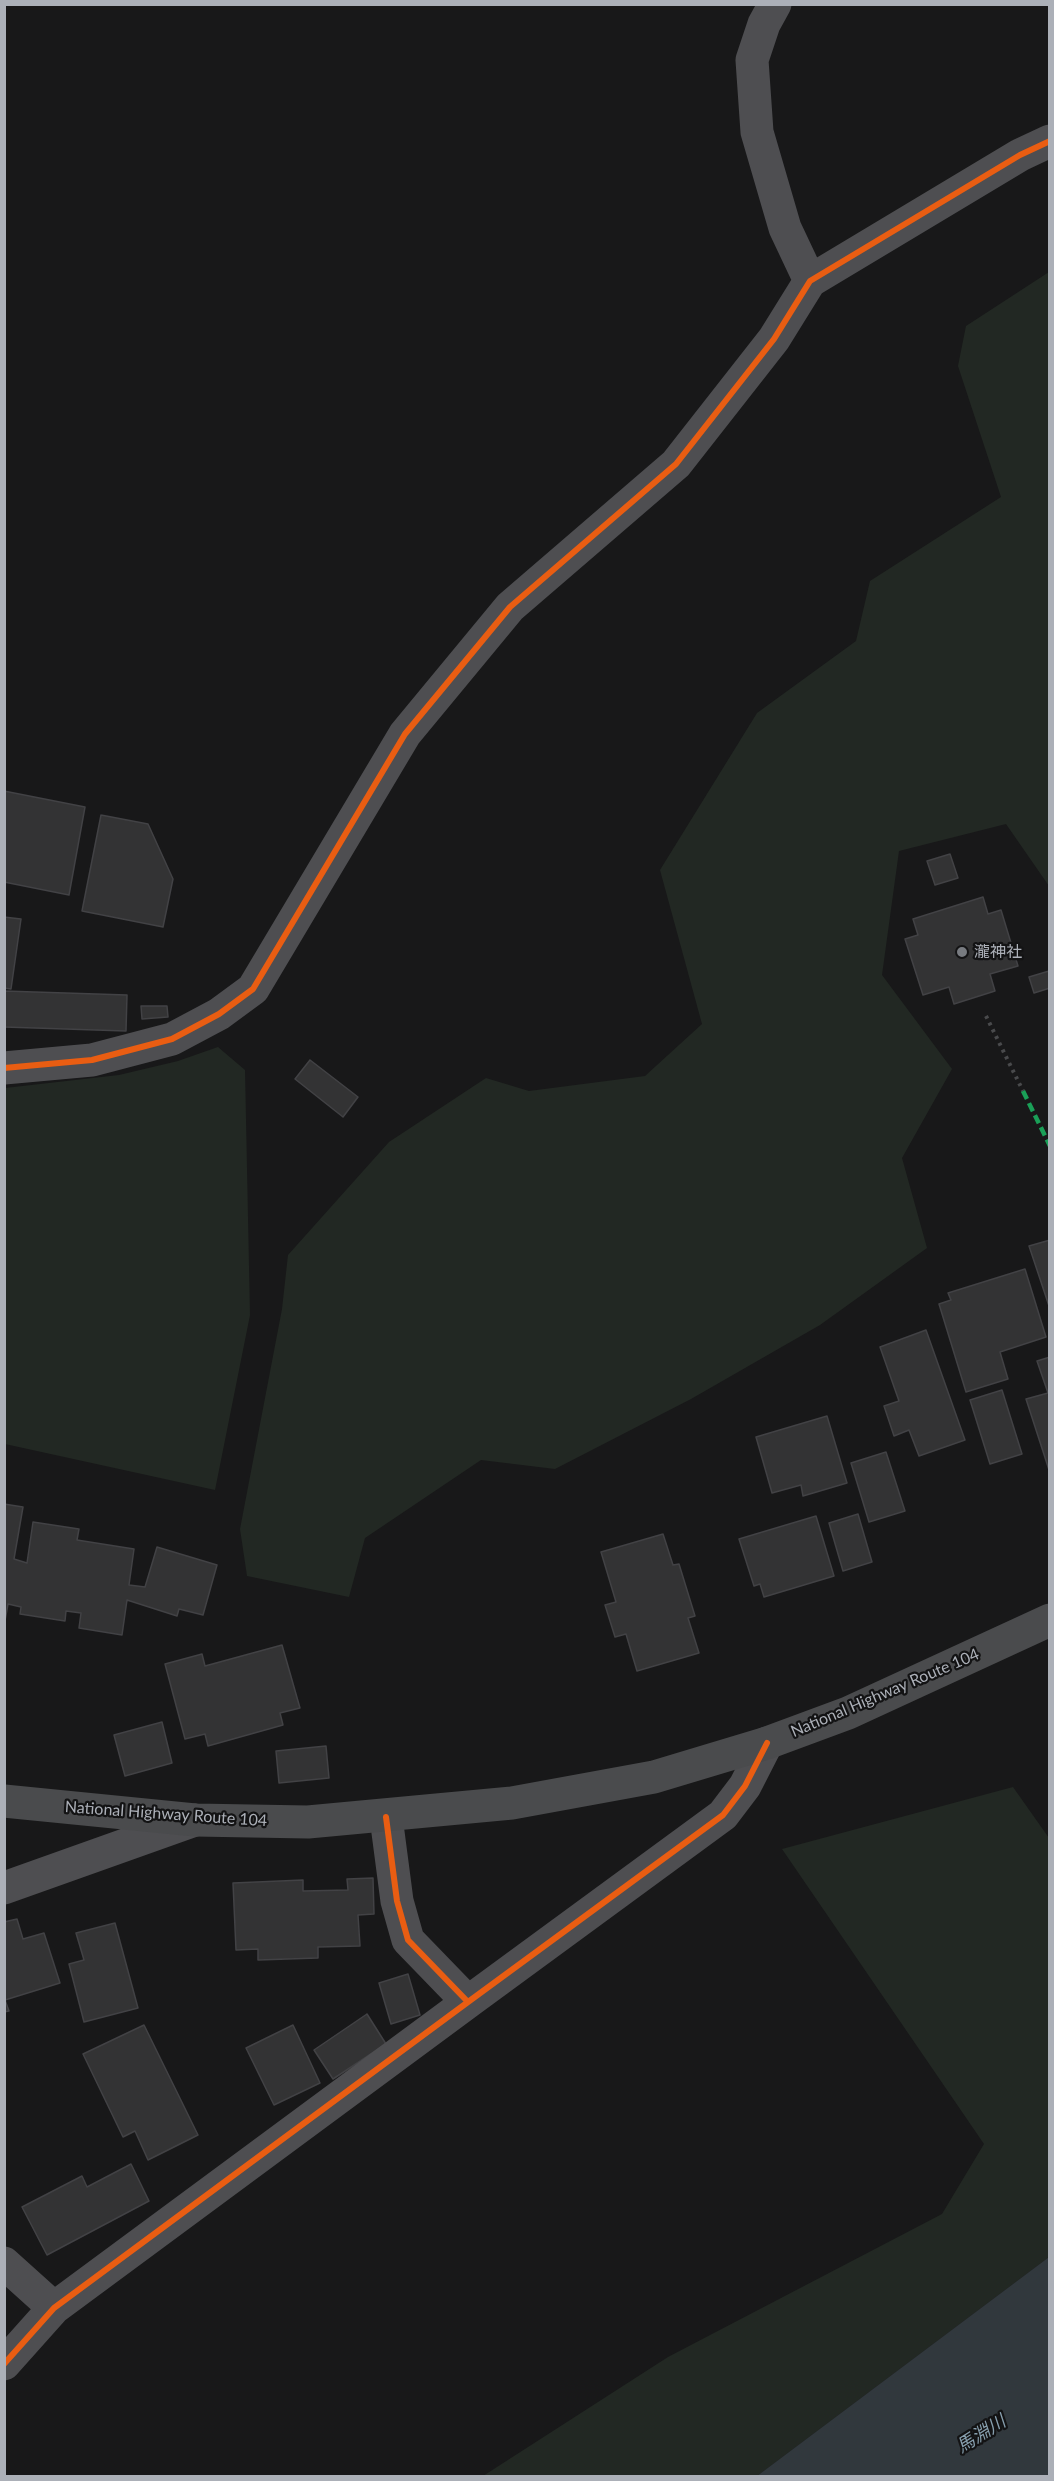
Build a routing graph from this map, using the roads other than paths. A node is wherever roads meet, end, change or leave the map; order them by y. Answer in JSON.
{"nodes":[{"id":1,"x":775,"y":4,"type":"edge"},
{"id":2,"x":1050,"y":141,"type":"edge"},
{"id":3,"x":810,"y":281,"type":"junction"},
{"id":4,"x":4,"y":1068,"type":"edge"},
{"id":5,"x":1050,"y":1620,"type":"edge"},
{"id":6,"x":767,"y":1743,"type":"junction"},
{"id":7,"x":4,"y":1801,"type":"edge"},
{"id":8,"x":386,"y":1816,"type":"junction"},
{"id":9,"x":195,"y":1820,"type":"junction"},
{"id":10,"x":4,"y":1888,"type":"edge"},
{"id":11,"x":468,"y":2002,"type":"junction"},
{"id":12,"x":4,"y":2263,"type":"edge"},
{"id":13,"x":54,"y":2308,"type":"junction"},
{"id":14,"x":4,"y":2364,"type":"edge"}],
"edges":[{"from":1,"to":3,"type":"street"},
{"from":2,"to":3,"type":"street"},
{"from":3,"to":4,"type":"street"},
{"from":5,"to":6,"type":"highway","name":"National Highway Route 104"},
{"from":6,"to":8,"type":"highway","name":"National Highway Route 104"},
{"from":6,"to":11,"type":"street"},
{"from":7,"to":9,"type":"highway","name":"National Highway Route 104"},
{"from":8,"to":9,"type":"highway","name":"National Highway Route 104"},
{"from":8,"to":11,"type":"street"},
{"from":9,"to":10,"type":"street"},
{"from":11,"to":13,"type":"street"},
{"from":12,"to":13,"type":"street"},
{"from":13,"to":14,"type":"street"}]}
